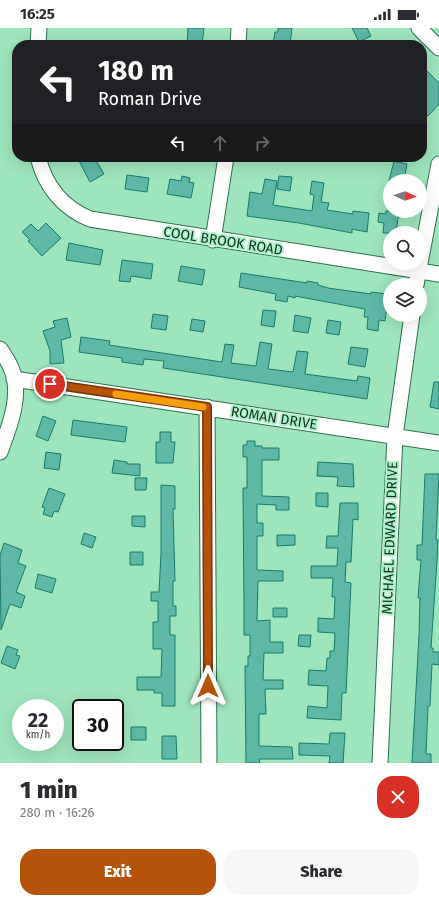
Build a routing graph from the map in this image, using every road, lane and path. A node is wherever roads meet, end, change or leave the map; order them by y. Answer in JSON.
{"nodes":[{"id":1,"x":39,"y":28,"type":"edge"},
{"id":2,"x":239,"y":28,"type":"edge"},
{"id":3,"x":419,"y":28,"type":"edge"},
{"id":4,"x":38,"y":40,"type":"edge"},
{"id":5,"x":238,"y":40,"type":"edge"},
{"id":6,"x":439,"y":48,"type":"edge"},
{"id":7,"x":40,"y":162,"type":"edge"},
{"id":8,"x":225,"y":162,"type":"edge"},
{"id":9,"x":439,"y":164,"type":"edge"},
{"id":10,"x":427,"y":228,"type":"edge"},
{"id":11,"x":213,"y":240,"type":"junction"},
{"id":12,"x":383,"y":265,"type":"edge"},
{"id":13,"x":419,"y":270,"type":"edge"},
{"id":14,"x":439,"y":274,"type":"edge"},
{"id":15,"x":411,"y":322,"type":"edge"},
{"id":16,"x":0,"y":349,"type":"edge"},
{"id":17,"x":14,"y":379,"type":"junction"},
{"id":18,"x":207,"y":407,"type":"junction"},
{"id":19,"x":395,"y":436,"type":"junction"},
{"id":20,"x":439,"y":443,"type":"edge"},
{"id":21,"x":0,"y":452,"type":"edge"},
{"id":22,"x":209,"y":763,"type":"edge"},
{"id":23,"x":380,"y":763,"type":"edge"}],
"edges":[{"from":1,"to":4,"type":"street"},
{"from":2,"to":5,"type":"street"},
{"from":3,"to":6,"type":"street"},
{"from":7,"to":11,"type":"street","name":"COOL BROOK ROAD"},
{"from":8,"to":11,"type":"street"},
{"from":9,"to":10,"type":"street"},
{"from":11,"to":12,"type":"street","name":"COOL BROOK ROAD"},
{"from":13,"to":14,"type":"street","name":"COOL BROOK ROAD"},
{"from":15,"to":19,"type":"street","name":"MICHAEL EDWARD DRIVE"},
{"from":16,"to":17,"type":"street"},
{"from":17,"to":18,"type":"street","name":"ROMAN DRIVE"},
{"from":17,"to":21,"type":"street"},
{"from":18,"to":19,"type":"street","name":"ROMAN DRIVE"},
{"from":18,"to":22,"type":"street"},
{"from":19,"to":20,"type":"street","name":"ROMAN DRIVE"},
{"from":19,"to":23,"type":"street","name":"MICHAEL EDWARD DRIVE"}]}
